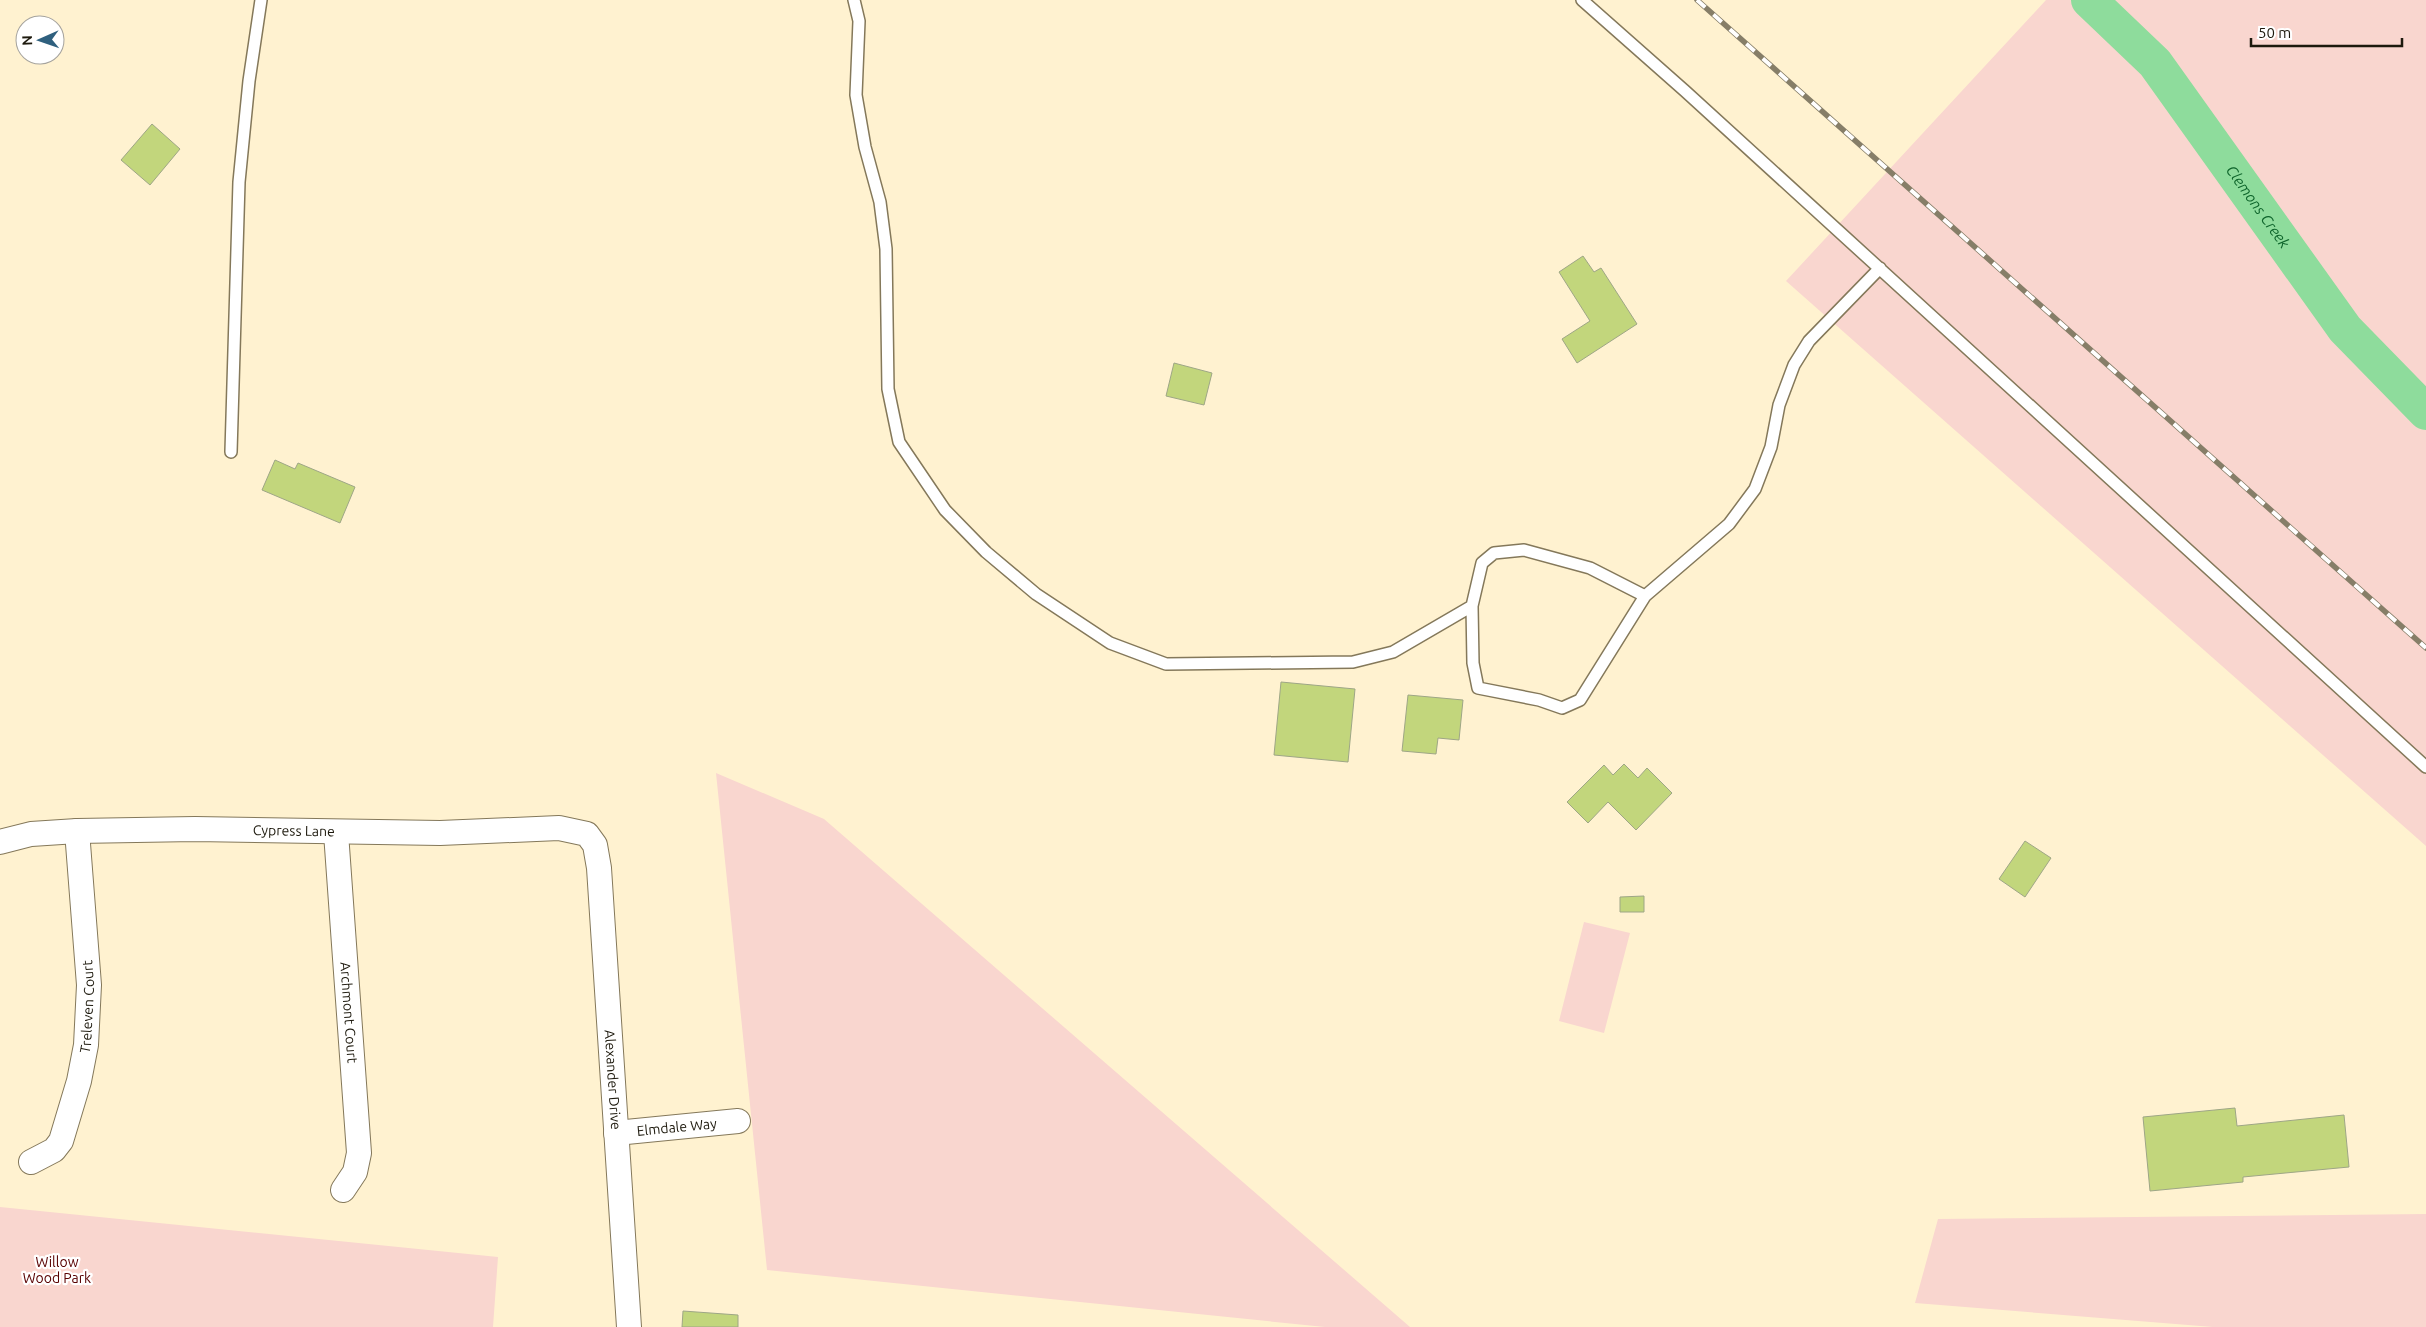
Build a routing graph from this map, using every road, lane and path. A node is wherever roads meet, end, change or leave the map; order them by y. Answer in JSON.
{"nodes":[{"id":1,"x":261,"y":0,"type":"edge"},
{"id":2,"x":854,"y":0,"type":"edge"},
{"id":3,"x":1582,"y":0,"type":"edge"},
{"id":4,"x":1880,"y":268,"type":"junction"},
{"id":5,"x":230,"y":452,"type":"dead end"},
{"id":6,"x":1645,"y":596,"type":"junction"},
{"id":7,"x":1472,"y":606,"type":"junction"},
{"id":8,"x":2426,"y":767,"type":"edge"},
{"id":9,"x":77,"y":832,"type":"junction"},
{"id":10,"x":336,"y":832,"type":"junction"},
{"id":11,"x":587,"y":834,"type":"joint"},
{"id":12,"x":0,"y":842,"type":"edge"},
{"id":13,"x":738,"y":1121,"type":"dead end"},
{"id":14,"x":616,"y":1133,"type":"junction"},
{"id":15,"x":31,"y":1162,"type":"dead end"},
{"id":16,"x":343,"y":1190,"type":"dead end"},
{"id":17,"x":629,"y":1327,"type":"edge"}],
"edges":[{"from":1,"to":5,"type":"lane"},
{"from":2,"to":7,"type":"lane"},
{"from":3,"to":4,"type":"lane"},
{"from":4,"to":6,"type":"lane"},
{"from":4,"to":8,"type":"lane"},
{"from":6,"to":7,"type":"lane"},
{"from":6,"to":7,"type":"lane"},
{"from":9,"to":10,"type":"street","name":"Cypress Lane"},
{"from":9,"to":12,"type":"street","name":"Cypress Lane"},
{"from":9,"to":15,"type":"street","name":"Treleven Court"},
{"from":10,"to":11,"type":"street","name":"Cypress Lane"},
{"from":10,"to":16,"type":"street","name":"Archmont Court"},
{"from":11,"to":14,"type":"street","name":"Alexander Drive"},
{"from":13,"to":14,"type":"street","name":"Elmdale Way"},
{"from":14,"to":17,"type":"street","name":"Alexander Drive"}]}
